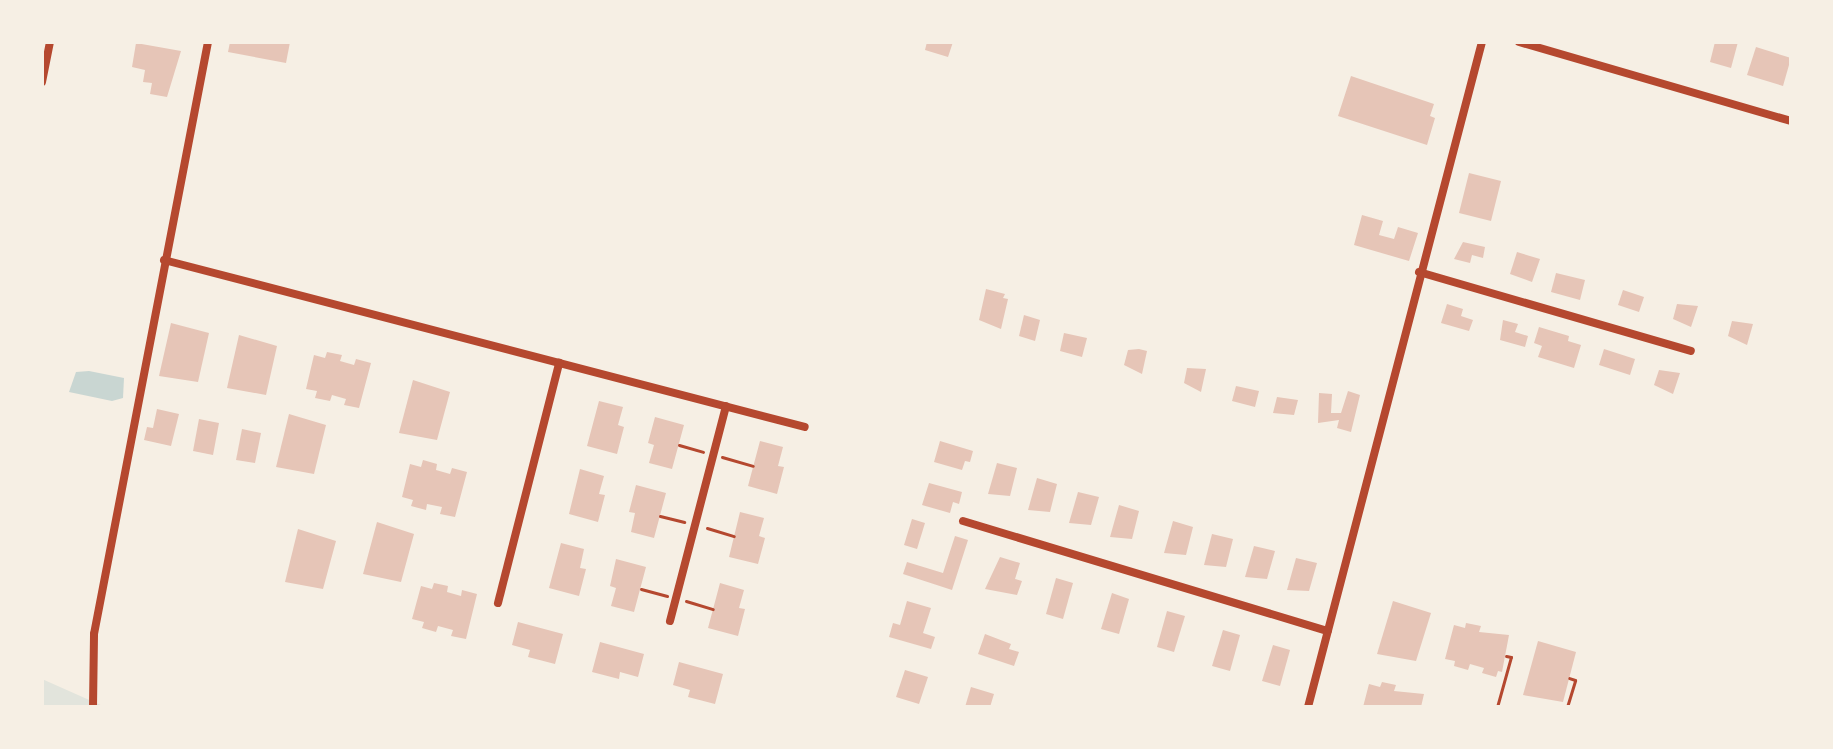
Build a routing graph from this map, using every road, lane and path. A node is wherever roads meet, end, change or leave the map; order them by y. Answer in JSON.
{"nodes":[{"id":1,"x":50,"y":42,"type":"edge"},
{"id":2,"x":208,"y":42,"type":"edge"},
{"id":3,"x":1482,"y":42,"type":"edge"},
{"id":4,"x":1519,"y":42,"type":"edge"},
{"id":5,"x":42,"y":82,"type":"edge"},
{"id":6,"x":1791,"y":121,"type":"edge"},
{"id":7,"x":164,"y":260,"type":"junction"},
{"id":8,"x":1419,"y":272,"type":"junction"},
{"id":9,"x":1691,"y":351,"type":"dead end"},
{"id":10,"x":559,"y":363,"type":"junction"},
{"id":11,"x":726,"y":406,"type":"junction"},
{"id":12,"x":805,"y":427,"type":"dead end"},
{"id":13,"x":963,"y":521,"type":"dead end"},
{"id":14,"x":498,"y":603,"type":"dead end"},
{"id":15,"x":670,"y":621,"type":"dead end"},
{"id":16,"x":1328,"y":631,"type":"junction"},
{"id":17,"x":1506,"y":656,"type":"dead end"},
{"id":18,"x":1569,"y":678,"type":"dead end"},
{"id":19,"x":93,"y":707,"type":"edge"},
{"id":20,"x":1308,"y":707,"type":"edge"},
{"id":21,"x":1497,"y":707,"type":"edge"},
{"id":22,"x":1567,"y":707,"type":"edge"}],
"edges":[{"from":1,"to":5,"type":"street"},
{"from":2,"to":7,"type":"street"},
{"from":3,"to":8,"type":"street"},
{"from":4,"to":6,"type":"street"},
{"from":7,"to":10,"type":"street"},
{"from":7,"to":19,"type":"street"},
{"from":8,"to":9,"type":"street"},
{"from":8,"to":16,"type":"street"},
{"from":10,"to":11,"type":"street"},
{"from":10,"to":14,"type":"street"},
{"from":11,"to":12,"type":"street"},
{"from":11,"to":15,"type":"street"},
{"from":13,"to":16,"type":"street"},
{"from":16,"to":20,"type":"street"},
{"from":17,"to":21,"type":"path"},
{"from":18,"to":22,"type":"path"}]}
